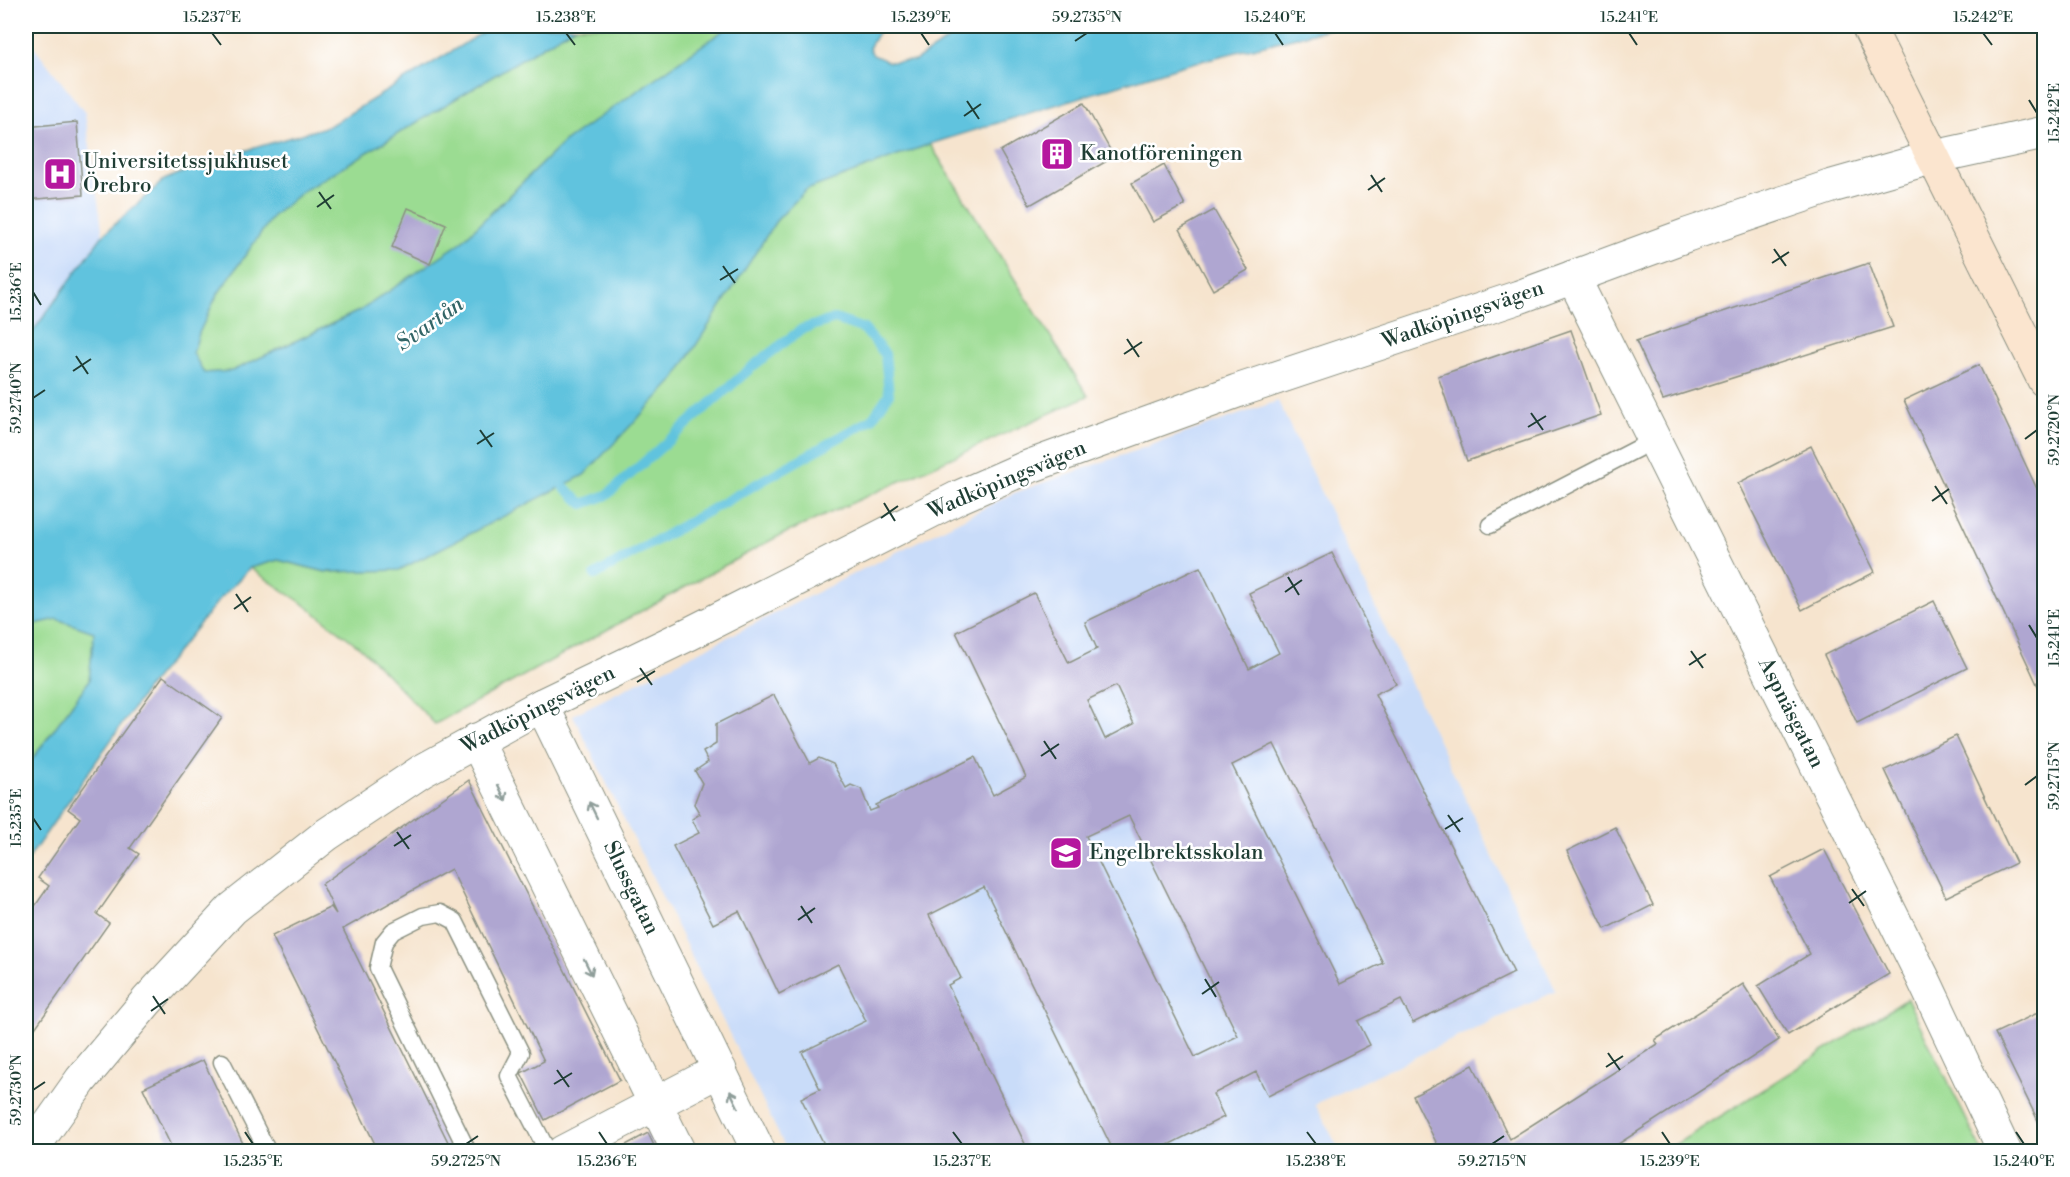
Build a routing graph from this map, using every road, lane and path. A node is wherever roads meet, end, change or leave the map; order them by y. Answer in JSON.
{"nodes":[{"id":1,"x":1868,"y":26,"type":"edge"},
{"id":2,"x":2044,"y":133,"type":"edge"},
{"id":3,"x":1934,"y":157,"type":"junction"},
{"id":4,"x":1573,"y":277,"type":"junction"},
{"id":5,"x":2044,"y":380,"type":"edge"},
{"id":6,"x":1654,"y":440,"type":"junction"},
{"id":7,"x":1490,"y":525,"type":"dead end"},
{"id":8,"x":542,"y":705,"type":"junction"},
{"id":9,"x":476,"y":740,"type":"junction"},
{"id":10,"x":222,"y":1062,"type":"dead end"},
{"id":11,"x":720,"y":1070,"type":"junction"},
{"id":12,"x":655,"y":1103,"type":"junction"},
{"id":13,"x":30,"y":1152,"type":"edge"},
{"id":14,"x":268,"y":1152,"type":"edge"},
{"id":15,"x":468,"y":1152,"type":"edge"},
{"id":16,"x":548,"y":1152,"type":"edge"},
{"id":17,"x":563,"y":1152,"type":"edge"},
{"id":18,"x":679,"y":1152,"type":"edge"},
{"id":19,"x":759,"y":1152,"type":"edge"},
{"id":20,"x":2005,"y":1152,"type":"edge"}],
"edges":[{"from":1,"to":3,"type":"street"},
{"from":2,"to":3,"type":"street","name":"Wadköpingsvägen"},
{"from":3,"to":4,"type":"street","name":"Wadköpingsvägen"},
{"from":3,"to":5,"type":"street"},
{"from":4,"to":6,"type":"street","name":"Aspnäsgatan"},
{"from":4,"to":8,"type":"street","name":"Wadköpingsvägen"},
{"from":6,"to":7,"type":"lane"},
{"from":6,"to":20,"type":"street","name":"Aspnäsgatan"},
{"from":8,"to":9,"type":"street","name":"Wadköpingsvägen"},
{"from":11,"to":8,"type":"street","name":"Slussgatan","one_way":true},
{"from":9,"to":12,"type":"street","one_way":true},
{"from":9,"to":13,"type":"street","name":"Wadköpingsvägen"},
{"from":10,"to":14,"type":"lane"},
{"from":11,"to":12,"type":"street"},
{"from":19,"to":11,"type":"street","name":"Slussgatan","one_way":true},
{"from":12,"to":17,"type":"street"},
{"from":12,"to":18,"type":"street"},
{"from":15,"to":16,"type":"lane"}]}
